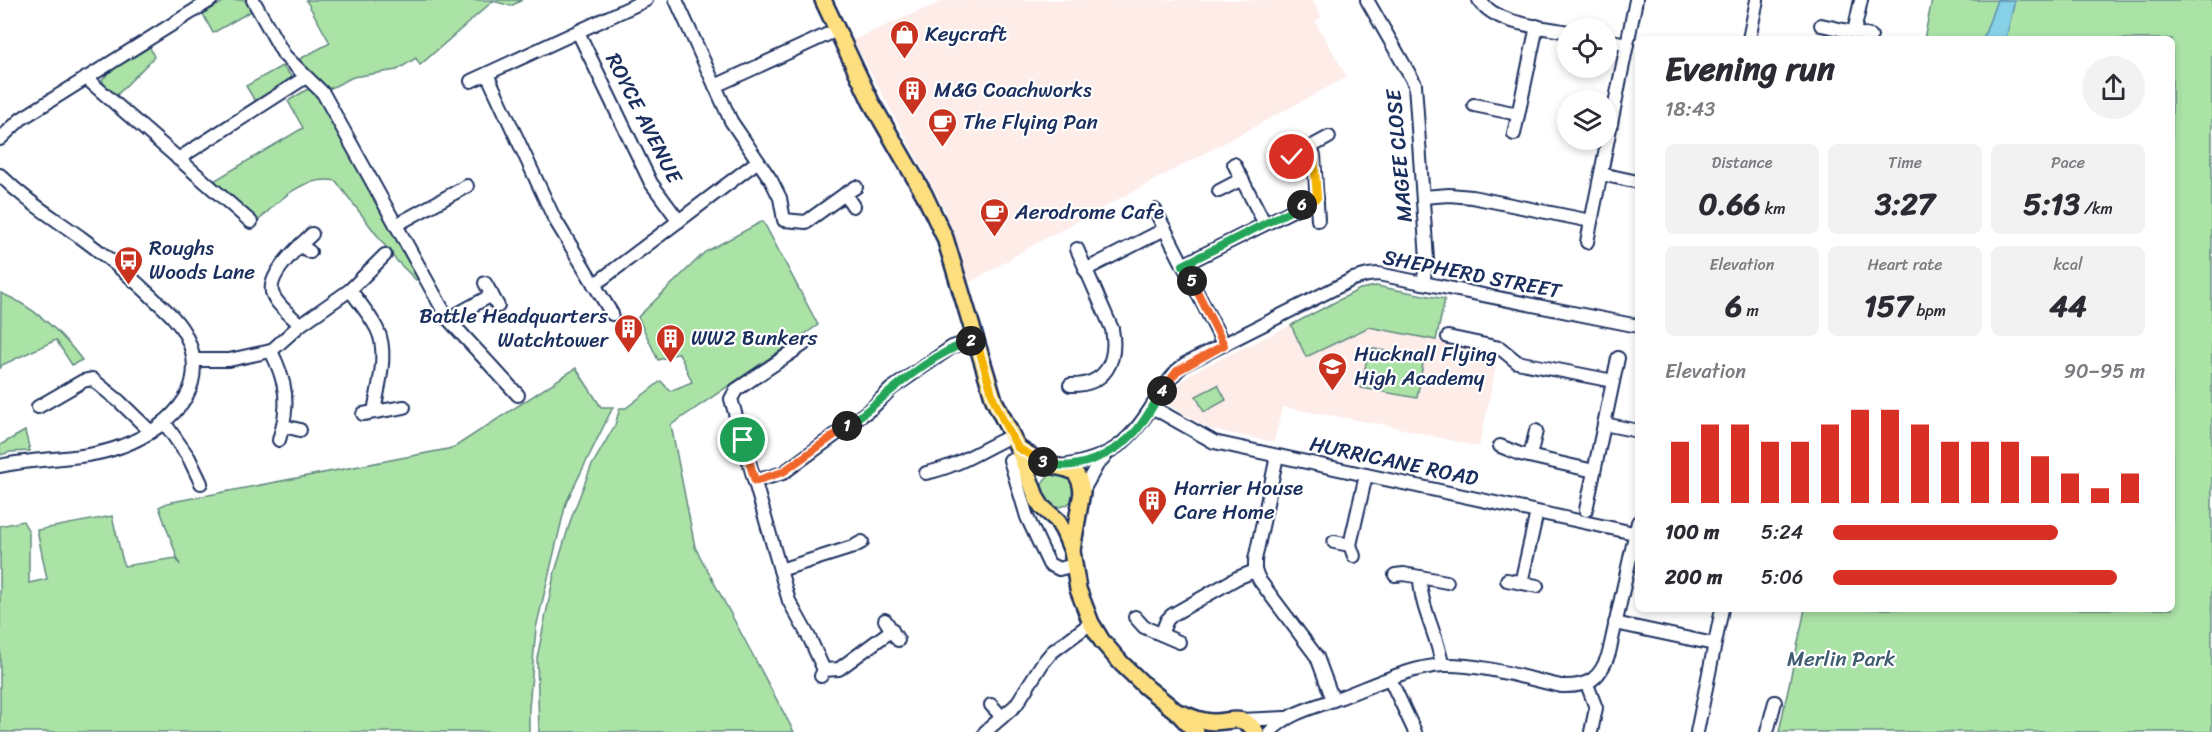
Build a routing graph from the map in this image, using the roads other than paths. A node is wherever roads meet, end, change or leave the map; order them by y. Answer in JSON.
{"nodes":[{"id":1,"x":211,"y":0,"type":"edge"},
{"id":2,"x":253,"y":0,"type":"edge"},
{"id":3,"x":646,"y":0,"type":"edge"},
{"id":4,"x":676,"y":0,"type":"edge"},
{"id":5,"x":823,"y":0,"type":"edge"},
{"id":6,"x":1367,"y":0,"type":"edge"},
{"id":7,"x":1479,"y":0,"type":"edge"},
{"id":8,"x":1636,"y":0,"type":"edge"},
{"id":9,"x":1757,"y":0,"type":"edge"},
{"id":10,"x":1861,"y":0,"type":"edge"},
{"id":11,"x":1821,"y":25,"type":"dead end"},
{"id":12,"x":1537,"y":26,"type":"junction"},
{"id":13,"x":837,"y":30,"type":"junction"},
{"id":14,"x":1557,"y":30,"type":"edge"},
{"id":15,"x":578,"y":32,"type":"junction"},
{"id":16,"x":1854,"y":32,"type":"junction"},
{"id":17,"x":1750,"y":36,"type":"edge"},
{"id":18,"x":1871,"y":36,"type":"dead end"},
{"id":19,"x":1617,"y":42,"type":"edge"},
{"id":20,"x":1627,"y":44,"type":"junction"},
{"id":21,"x":487,"y":74,"type":"junction"},
{"id":22,"x":306,"y":77,"type":"junction"},
{"id":23,"x":86,"y":78,"type":"junction"},
{"id":24,"x":471,"y":81,"type":"dead end"},
{"id":25,"x":715,"y":86,"type":"junction"},
{"id":26,"x":1474,"y":105,"type":"dead end"},
{"id":27,"x":1518,"y":114,"type":"junction"},
{"id":28,"x":1514,"y":134,"type":"dead end"},
{"id":29,"x":1329,"y":137,"type":"dead end"},
{"id":30,"x":0,"y":139,"type":"edge"},
{"id":31,"x":1310,"y":147,"type":"junction"},
{"id":32,"x":1292,"y":157,"type":"dead end"},
{"id":33,"x":178,"y":159,"type":"junction"},
{"id":34,"x":758,"y":161,"type":"junction"},
{"id":35,"x":1234,"y":164,"type":"dead end"},
{"id":36,"x":1601,"y":174,"type":"junction"},
{"id":37,"x":0,"y":175,"type":"edge"},
{"id":38,"x":1242,"y":179,"type":"junction"},
{"id":39,"x":1635,"y":181,"type":"edge"},
{"id":40,"x":467,"y":186,"type":"dead end"},
{"id":41,"x":856,"y":187,"type":"dead end"},
{"id":42,"x":1219,"y":191,"type":"dead end"},
{"id":43,"x":845,"y":194,"type":"junction"},
{"id":44,"x":1423,"y":197,"type":"junction"},
{"id":45,"x":1317,"y":198,"type":"junction"},
{"id":46,"x":853,"y":206,"type":"dead end"},
{"id":47,"x":1155,"y":210,"type":"dead end"},
{"id":48,"x":679,"y":220,"type":"junction"},
{"id":49,"x":1318,"y":220,"type":"dead end"},
{"id":50,"x":1591,"y":221,"type":"junction"},
{"id":51,"x":251,"y":222,"type":"dead end"},
{"id":52,"x":1265,"y":224,"type":"junction"},
{"id":53,"x":396,"y":225,"type":"junction"},
{"id":54,"x":1165,"y":229,"type":"junction"},
{"id":55,"x":312,"y":234,"type":"dead end"},
{"id":56,"x":1587,"y":242,"type":"dead end"},
{"id":57,"x":1077,"y":249,"type":"dead end"},
{"id":58,"x":385,"y":255,"type":"dead end"},
{"id":59,"x":1183,"y":265,"type":"junction"},
{"id":60,"x":1085,"y":270,"type":"junction"},
{"id":61,"x":485,"y":283,"type":"dead end"},
{"id":62,"x":1423,"y":283,"type":"junction"},
{"id":63,"x":594,"y":285,"type":"junction"},
{"id":64,"x":350,"y":290,"type":"junction"},
{"id":65,"x":612,"y":314,"type":"dead end"},
{"id":66,"x":448,"y":319,"type":"junction"},
{"id":67,"x":300,"y":325,"type":"junction"},
{"id":68,"x":1635,"y":325,"type":"edge"},
{"id":69,"x":1449,"y":337,"type":"dead end"},
{"id":70,"x":976,"y":339,"type":"junction"},
{"id":71,"x":804,"y":344,"type":"dead end"},
{"id":72,"x":1224,"y":345,"type":"junction"},
{"id":73,"x":271,"y":351,"type":"junction"},
{"id":74,"x":1618,"y":358,"type":"dead end"},
{"id":75,"x":194,"y":360,"type":"junction"},
{"id":76,"x":1613,"y":381,"type":"junction"},
{"id":77,"x":1070,"y":385,"type":"dead end"},
{"id":78,"x":518,"y":395,"type":"dead end"},
{"id":79,"x":38,"y":407,"type":"dead end"},
{"id":80,"x":404,"y":407,"type":"dead end"},
{"id":81,"x":1152,"y":407,"type":"junction"},
{"id":82,"x":164,"y":422,"type":"junction"},
{"id":83,"x":1604,"y":424,"type":"junction"},
{"id":84,"x":284,"y":426,"type":"junction"},
{"id":85,"x":300,"y":430,"type":"dead end"},
{"id":86,"x":1635,"y":430,"type":"edge"},
{"id":87,"x":1536,"y":431,"type":"dead end"},
{"id":88,"x":151,"y":432,"type":"junction"},
{"id":89,"x":279,"y":440,"type":"dead end"},
{"id":90,"x":1500,"y":446,"type":"dead end"},
{"id":91,"x":1013,"y":448,"type":"junction"},
{"id":92,"x":1108,"y":453,"type":"junction"},
{"id":93,"x":1277,"y":456,"type":"junction"},
{"id":94,"x":1530,"y":456,"type":"junction"},
{"id":95,"x":0,"y":466,"type":"edge"},
{"id":96,"x":1058,"y":466,"type":"junction"},
{"id":97,"x":1594,"y":471,"type":"junction"},
{"id":98,"x":926,"y":473,"type":"dead end"},
{"id":99,"x":1366,"y":475,"type":"junction"},
{"id":100,"x":755,"y":481,"type":"junction"},
{"id":101,"x":201,"y":483,"type":"dead end"},
{"id":102,"x":1035,"y":491,"type":"junction"},
{"id":103,"x":1082,"y":495,"type":"junction"},
{"id":104,"x":1586,"y":510,"type":"dead end"},
{"id":105,"x":1049,"y":512,"type":"junction"},
{"id":106,"x":1537,"y":512,"type":"junction"},
{"id":107,"x":1635,"y":527,"type":"edge"},
{"id":108,"x":1635,"y":532,"type":"edge"},
{"id":109,"x":862,"y":542,"type":"dead end"},
{"id":110,"x":1334,"y":542,"type":"dead end"},
{"id":111,"x":1073,"y":558,"type":"junction"},
{"id":112,"x":780,"y":570,"type":"junction"},
{"id":113,"x":1255,"y":572,"type":"junction"},
{"id":114,"x":1395,"y":575,"type":"dead end"},
{"id":115,"x":1420,"y":577,"type":"junction"},
{"id":116,"x":1507,"y":580,"type":"dead end"},
{"id":117,"x":1447,"y":582,"type":"dead end"},
{"id":118,"x":1521,"y":583,"type":"junction"},
{"id":119,"x":1537,"y":586,"type":"dead end"},
{"id":120,"x":1721,"y":612,"type":"edge"},
{"id":121,"x":1135,"y":617,"type":"dead end"},
{"id":122,"x":1091,"y":623,"type":"junction"},
{"id":123,"x":1615,"y":623,"type":"junction"},
{"id":124,"x":892,"y":630,"type":"dead end"},
{"id":125,"x":1161,"y":634,"type":"junction"},
{"id":126,"x":1179,"y":642,"type":"dead end"},
{"id":127,"x":1714,"y":644,"type":"junction"},
{"id":128,"x":1442,"y":665,"type":"junction"},
{"id":129,"x":1390,"y":680,"type":"junction"},
{"id":130,"x":1587,"y":684,"type":"junction"},
{"id":131,"x":1334,"y":700,"type":"junction"},
{"id":132,"x":1775,"y":702,"type":"dead end"},
{"id":133,"x":991,"y":705,"type":"dead end"},
{"id":134,"x":1178,"y":712,"type":"junction"},
{"id":135,"x":1002,"y":717,"type":"junction"},
{"id":136,"x":1286,"y":717,"type":"junction"},
{"id":137,"x":1235,"y":720,"type":"junction"},
{"id":138,"x":986,"y":732,"type":"edge"},
{"id":139,"x":1196,"y":732,"type":"edge"},
{"id":140,"x":1214,"y":732,"type":"edge"},
{"id":141,"x":1256,"y":732,"type":"edge"},
{"id":142,"x":1270,"y":732,"type":"edge"},
{"id":143,"x":1415,"y":732,"type":"edge"},
{"id":144,"x":1591,"y":732,"type":"edge"},
{"id":145,"x":1697,"y":732,"type":"edge"},
{"id":146,"x":1767,"y":732,"type":"edge"}],
"edges":[{"from":1,"to":23,"type":"street"},
{"from":2,"to":22,"type":"street"},
{"from":3,"to":15,"type":"street"},
{"from":4,"to":25,"type":"street"},
{"from":5,"to":13,"type":"main road"},
{"from":6,"to":44,"type":"street","name":"MAGEE CLOSE"},
{"from":7,"to":12,"type":"street"},
{"from":8,"to":20,"type":"street"},
{"from":9,"to":17,"type":"street"},
{"from":10,"to":16,"type":"street"},
{"from":11,"to":16,"type":"street"},
{"from":12,"to":14,"type":"street"},
{"from":12,"to":27,"type":"street"},
{"from":13,"to":25,"type":"street"},
{"from":13,"to":70,"type":"main road"},
{"from":15,"to":21,"type":"street"},
{"from":15,"to":48,"type":"street","name":"ROYCE AVENUE"},
{"from":16,"to":18,"type":"street"},
{"from":19,"to":20,"type":"street"},
{"from":20,"to":36,"type":"street"},
{"from":21,"to":24,"type":"street"},
{"from":21,"to":63,"type":"street"},
{"from":22,"to":33,"type":"street"},
{"from":22,"to":53,"type":"street"},
{"from":23,"to":30,"type":"street"},
{"from":23,"to":33,"type":"street"},
{"from":25,"to":34,"type":"street"},
{"from":26,"to":27,"type":"street"},
{"from":27,"to":28,"type":"street"},
{"from":29,"to":31,"type":"street"},
{"from":31,"to":32,"type":"street"},
{"from":31,"to":45,"type":"street"},
{"from":33,"to":51,"type":"street"},
{"from":34,"to":43,"type":"street"},
{"from":34,"to":48,"type":"street"},
{"from":35,"to":38,"type":"street"},
{"from":36,"to":39,"type":"street"},
{"from":36,"to":50,"type":"street"},
{"from":37,"to":75,"type":"street"},
{"from":38,"to":42,"type":"street"},
{"from":38,"to":52,"type":"street"},
{"from":40,"to":53,"type":"street"},
{"from":41,"to":43,"type":"street"},
{"from":43,"to":46,"type":"street"},
{"from":44,"to":50,"type":"street"},
{"from":44,"to":62,"type":"street","name":"MAGEE CLOSE"},
{"from":45,"to":49,"type":"street"},
{"from":45,"to":52,"type":"street"},
{"from":47,"to":54,"type":"street"},
{"from":48,"to":63,"type":"street"},
{"from":50,"to":56,"type":"street"},
{"from":52,"to":59,"type":"street"},
{"from":53,"to":66,"type":"street"},
{"from":54,"to":59,"type":"street"},
{"from":54,"to":60,"type":"street"},
{"from":55,"to":67,"type":"street"},
{"from":57,"to":60,"type":"street"},
{"from":58,"to":64,"type":"street"},
{"from":59,"to":72,"type":"street"},
{"from":60,"to":77,"type":"street"},
{"from":61,"to":66,"type":"street"},
{"from":62,"to":68,"type":"street","name":"SHEPHERD STREET"},
{"from":62,"to":72,"type":"street","name":"SHEPHERD STREET"},
{"from":63,"to":65,"type":"street"},
{"from":64,"to":67,"type":"street"},
{"from":64,"to":80,"type":"street"},
{"from":66,"to":78,"type":"street"},
{"from":67,"to":73,"type":"street"},
{"from":69,"to":76,"type":"street"},
{"from":70,"to":91,"type":"main road"},
{"from":70,"to":100,"type":"street"},
{"from":71,"to":100,"type":"street"},
{"from":72,"to":81,"type":"street","name":"SHEPHERD STREET"},
{"from":73,"to":75,"type":"street"},
{"from":73,"to":84,"type":"street"},
{"from":74,"to":76,"type":"street"},
{"from":75,"to":82,"type":"street"},
{"from":76,"to":83,"type":"street"},
{"from":79,"to":88,"type":"street"},
{"from":81,"to":92,"type":"street","name":"SHEPHERD STREET"},
{"from":81,"to":93,"type":"street","name":"HURRICANE ROAD"},
{"from":82,"to":88,"type":"street"},
{"from":82,"to":101,"type":"street"},
{"from":83,"to":86,"type":"street"},
{"from":83,"to":97,"type":"street"},
{"from":84,"to":85,"type":"street"},
{"from":84,"to":89,"type":"street"},
{"from":87,"to":94,"type":"street"},
{"from":88,"to":95,"type":"street"},
{"from":90,"to":94,"type":"street"},
{"from":91,"to":96,"type":"main road"},
{"from":91,"to":98,"type":"street"},
{"from":91,"to":102,"type":"main road"},
{"from":91,"to":111,"type":"street"},
{"from":92,"to":96,"type":"street","name":"SHEPHERD STREET"},
{"from":92,"to":103,"type":"street","name":"SHEPHERD STREET"},
{"from":93,"to":99,"type":"street","name":"HURRICANE ROAD"},
{"from":93,"to":113,"type":"street"},
{"from":94,"to":97,"type":"street"},
{"from":96,"to":102,"type":"main road"},
{"from":96,"to":103,"type":"main road"},
{"from":97,"to":104,"type":"street"},
{"from":99,"to":106,"type":"street","name":"HURRICANE ROAD"},
{"from":99,"to":110,"type":"street"},
{"from":100,"to":112,"type":"street"},
{"from":102,"to":105,"type":"main road"},
{"from":103,"to":105,"type":"main road"},
{"from":103,"to":111,"type":"main road"},
{"from":105,"to":111,"type":"main road"},
{"from":106,"to":107,"type":"street","name":"HURRICANE ROAD"},
{"from":106,"to":118,"type":"street"},
{"from":108,"to":123,"type":"street"},
{"from":109,"to":112,"type":"street"},
{"from":111,"to":122,"type":"main road"},
{"from":112,"to":124,"type":"street"},
{"from":113,"to":125,"type":"street"},
{"from":113,"to":131,"type":"street"},
{"from":114,"to":115,"type":"street"},
{"from":115,"to":117,"type":"street"},
{"from":115,"to":128,"type":"street"},
{"from":116,"to":118,"type":"street"},
{"from":118,"to":119,"type":"street"},
{"from":120,"to":127,"type":"street"},
{"from":121,"to":125,"type":"street"},
{"from":122,"to":134,"type":"main road"},
{"from":122,"to":135,"type":"street"},
{"from":123,"to":127,"type":"street"},
{"from":123,"to":130,"type":"street"},
{"from":125,"to":126,"type":"street"},
{"from":127,"to":145,"type":"street"},
{"from":128,"to":129,"type":"street"},
{"from":128,"to":130,"type":"street"},
{"from":129,"to":131,"type":"street"},
{"from":129,"to":143,"type":"street"},
{"from":130,"to":144,"type":"street"},
{"from":131,"to":136,"type":"street"},
{"from":132,"to":146,"type":"street"},
{"from":133,"to":135,"type":"street"},
{"from":134,"to":137,"type":"main road"},
{"from":134,"to":139,"type":"main road"},
{"from":135,"to":138,"type":"street"},
{"from":136,"to":137,"type":"street"},
{"from":136,"to":142,"type":"street"},
{"from":137,"to":140,"type":"main road"},
{"from":137,"to":141,"type":"main road"}]}
